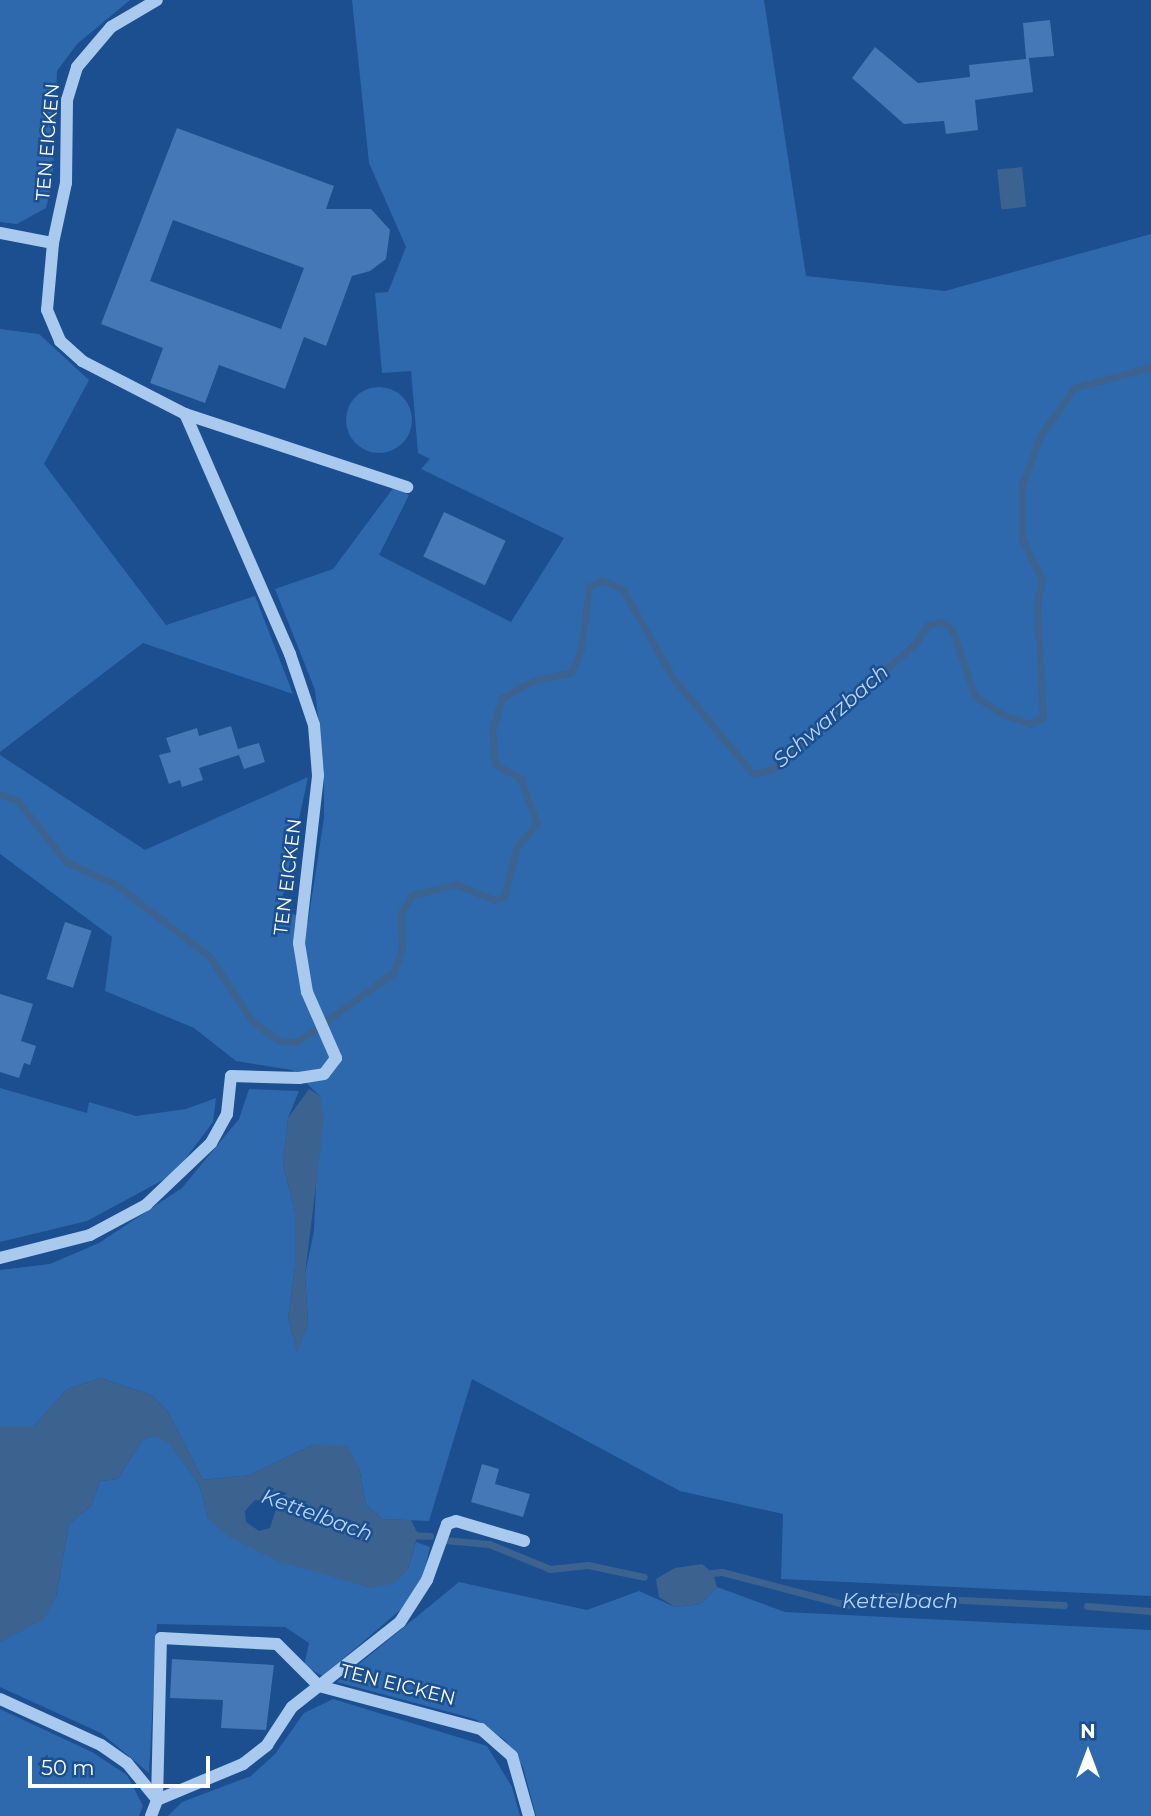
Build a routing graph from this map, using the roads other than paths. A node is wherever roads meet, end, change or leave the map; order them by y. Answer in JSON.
{"nodes":[{"id":1,"x":157,"y":0,"type":"edge"},
{"id":2,"x":0,"y":233,"type":"edge"},
{"id":3,"x":53,"y":243,"type":"junction"},
{"id":4,"x":185,"y":414,"type":"junction"},
{"id":5,"x":407,"y":487,"type":"dead end"},
{"id":6,"x":0,"y":1258,"type":"edge"},
{"id":7,"x":524,"y":1541,"type":"dead end"},
{"id":8,"x":319,"y":1686,"type":"junction"},
{"id":9,"x":0,"y":1699,"type":"edge"},
{"id":10,"x":157,"y":1800,"type":"junction"},
{"id":11,"x":151,"y":1816,"type":"edge"},
{"id":12,"x":529,"y":1816,"type":"edge"}],
"edges":[{"from":1,"to":3,"type":"lane","name":"TEN EICKEN"},
{"from":2,"to":3,"type":"lane"},
{"from":3,"to":4,"type":"lane","name":"TEN EICKEN"},
{"from":4,"to":5,"type":"lane","name":"TEN EICKEN"},
{"from":4,"to":6,"type":"lane","name":"TEN EICKEN"},
{"from":7,"to":8,"type":"lane"},
{"from":8,"to":10,"type":"lane","name":"TEN EICKEN"},
{"from":8,"to":10,"type":"lane"},
{"from":8,"to":12,"type":"lane","name":"TEN EICKEN"},
{"from":9,"to":10,"type":"lane"},
{"from":10,"to":11,"type":"lane"}]}
